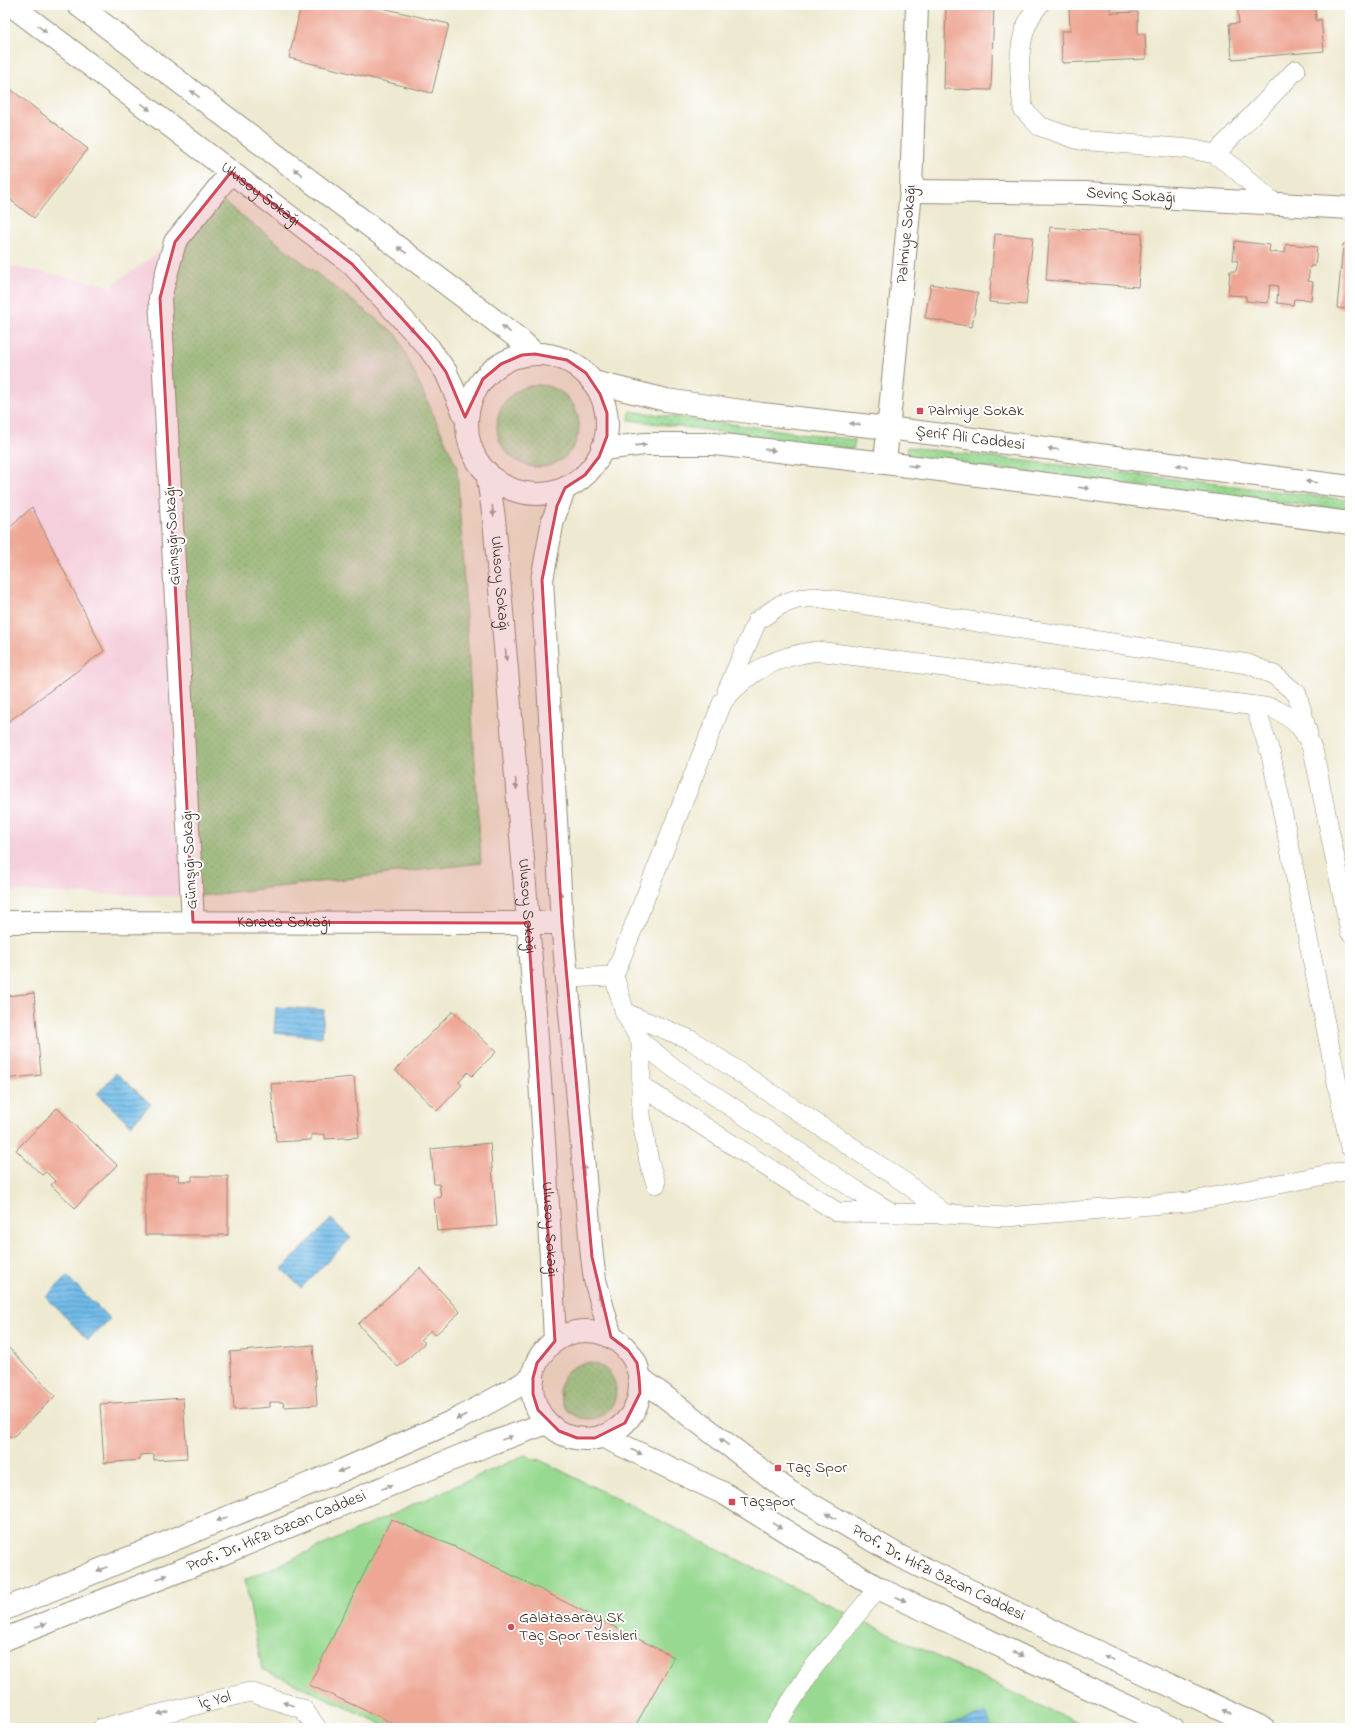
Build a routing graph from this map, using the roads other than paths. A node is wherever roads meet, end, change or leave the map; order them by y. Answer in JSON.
{"nodes":[{"id":1,"x":11,"y":5,"type":"edge"},
{"id":2,"x":78,"y":5,"type":"edge"},
{"id":3,"x":917,"y":5,"type":"edge"},
{"id":4,"x":1039,"y":5,"type":"edge"},
{"id":5,"x":1296,"y":70,"type":"dead end"},
{"id":6,"x":1215,"y":154,"type":"junction"},
{"id":7,"x":231,"y":172,"type":"junction"},
{"id":8,"x":911,"y":191,"type":"junction"},
{"id":9,"x":1275,"y":204,"type":"junction"},
{"id":10,"x":1350,"y":208,"type":"edge"},
{"id":11,"x":535,"y":354,"type":"junction"},
{"id":12,"x":593,"y":382,"type":"junction"},
{"id":13,"x":467,"y":421,"type":"junction"},
{"id":14,"x":888,"y":428,"type":"junction"},
{"id":15,"x":602,"y":449,"type":"junction"},
{"id":16,"x":885,"y":463,"type":"junction"},
{"id":17,"x":488,"y":472,"type":"junction"},
{"id":18,"x":1350,"y":487,"type":"edge"},
{"id":19,"x":565,"y":488,"type":"junction"},
{"id":20,"x":1350,"y":523,"type":"edge"},
{"id":21,"x":723,"y":701,"type":"junction"},
{"id":22,"x":1255,"y":706,"type":"junction"},
{"id":23,"x":1309,"y":739,"type":"junction"},
{"id":24,"x":5,"y":922,"type":"edge"},
{"id":25,"x":193,"y":922,"type":"junction"},
{"id":26,"x":528,"y":923,"type":"junction"},
{"id":27,"x":562,"y":923,"type":"junction"},
{"id":28,"x":1350,"y":932,"type":"edge"},
{"id":29,"x":614,"y":976,"type":"junction"},
{"id":30,"x":567,"y":978,"type":"junction"},
{"id":31,"x":625,"y":1013,"type":"junction"},
{"id":32,"x":640,"y":1042,"type":"junction"},
{"id":33,"x":641,"y":1086,"type":"junction"},
{"id":34,"x":1350,"y":1147,"type":"edge"},
{"id":35,"x":1350,"y":1170,"type":"edge"},
{"id":36,"x":656,"y":1184,"type":"dead end"},
{"id":37,"x":892,"y":1213,"type":"junction"},
{"id":38,"x":945,"y":1214,"type":"junction"},
{"id":39,"x":611,"y":1337,"type":"junction"},
{"id":40,"x":556,"y":1341,"type":"junction"},
{"id":41,"x":639,"y":1376,"type":"junction"},
{"id":42,"x":532,"y":1378,"type":"junction"},
{"id":43,"x":548,"y":1423,"type":"junction"},
{"id":44,"x":602,"y":1436,"type":"junction"},
{"id":45,"x":878,"y":1588,"type":"junction"},
{"id":46,"x":5,"y":1609,"type":"edge"},
{"id":47,"x":5,"y":1639,"type":"edge"},
{"id":48,"x":102,"y":1728,"type":"edge"},
{"id":49,"x":317,"y":1728,"type":"edge"},
{"id":50,"x":774,"y":1728,"type":"edge"},
{"id":51,"x":1173,"y":1728,"type":"edge"},
{"id":52,"x":1262,"y":1728,"type":"edge"}],
"edges":[{"from":1,"to":7,"type":"street","name":"Ulusoy Sokağı","one_way":true},
{"from":11,"to":2,"type":"street","one_way":true},
{"from":3,"to":8,"type":"street","name":"Palmiye Sokağı"},
{"from":4,"to":6,"type":"lane"},
{"from":5,"to":6,"type":"lane"},
{"from":6,"to":9,"type":"lane"},
{"from":7,"to":13,"type":"street","name":"Ulusoy Sokağı","one_way":true},
{"from":7,"to":25,"type":"street","name":"Günışığı Sokağı"},
{"from":8,"to":9,"type":"street","name":"Sevinç Sokağı"},
{"from":8,"to":14,"type":"street","name":"Palmiye Sokağı"},
{"from":9,"to":10,"type":"street","name":"Sevinç Sokağı"},
{"from":11,"to":12,"type":"street","name":"Ulusoy Sokağı"},
{"from":11,"to":13,"type":"street","name":"Ulusoy Sokağı"},
{"from":14,"to":12,"type":"street","name":"Şerif Ali Caddesi","one_way":true},
{"from":12,"to":15,"type":"street","name":"Ulusoy Sokağı"},
{"from":13,"to":17,"type":"street","name":"Ulusoy Sokağı"},
{"from":14,"to":16,"type":"street","name":"Palmiye Sokağı"},
{"from":18,"to":14,"type":"street","name":"Şerif Ali Caddesi","one_way":true},
{"from":15,"to":16,"type":"street","one_way":true},
{"from":15,"to":19,"type":"street","name":"Ulusoy Sokağı"},
{"from":16,"to":20,"type":"street","one_way":true},
{"from":17,"to":19,"type":"street","name":"Ulusoy Sokağı"},
{"from":17,"to":26,"type":"street","name":"Ulusoy Sokağı","one_way":true},
{"from":27,"to":19,"type":"street","one_way":true},
{"from":21,"to":22,"type":"lane"},
{"from":21,"to":23,"type":"lane"},
{"from":21,"to":29,"type":"lane"},
{"from":22,"to":23,"type":"lane"},
{"from":22,"to":34,"type":"lane"},
{"from":23,"to":28,"type":"lane"},
{"from":24,"to":25,"type":"street","name":"Karaca Sokağı"},
{"from":25,"to":26,"type":"street","name":"Karaca Sokağı"},
{"from":26,"to":27,"type":"street","name":"Karaca Sokağı"},
{"from":26,"to":40,"type":"street","name":"Ulusoy Sokağı","one_way":true},
{"from":27,"to":30,"type":"street"},
{"from":29,"to":30,"type":"lane"},
{"from":29,"to":31,"type":"lane"},
{"from":39,"to":30,"type":"street","one_way":true},
{"from":31,"to":32,"type":"lane"},
{"from":31,"to":38,"type":"lane"},
{"from":32,"to":33,"type":"lane"},
{"from":32,"to":37,"type":"lane"},
{"from":33,"to":36,"type":"lane"},
{"from":33,"to":37,"type":"lane"},
{"from":35,"to":38,"type":"lane"},
{"from":37,"to":38,"type":"lane"},
{"from":39,"to":40,"type":"street"},
{"from":39,"to":41,"type":"street"},
{"from":40,"to":42,"type":"street"},
{"from":41,"to":44,"type":"street"},
{"from":52,"to":41,"type":"street","name":"Prof. Dr. Hıfzı Özcan Caddesi","one_way":true},
{"from":42,"to":43,"type":"street"},
{"from":42,"to":46,"type":"street","name":"Prof. Dr. Hıfzı Özcan Caddesi","one_way":true},
{"from":43,"to":44,"type":"street"},
{"from":47,"to":43,"type":"street","name":"Prof. Dr. Hıfzı Özcan Caddesi","one_way":true},
{"from":44,"to":45,"type":"street","one_way":true},
{"from":45,"to":50,"type":"lane"},
{"from":45,"to":51,"type":"street","one_way":true},
{"from":49,"to":48,"type":"lane","name":"İç Yol","one_way":true}]}
